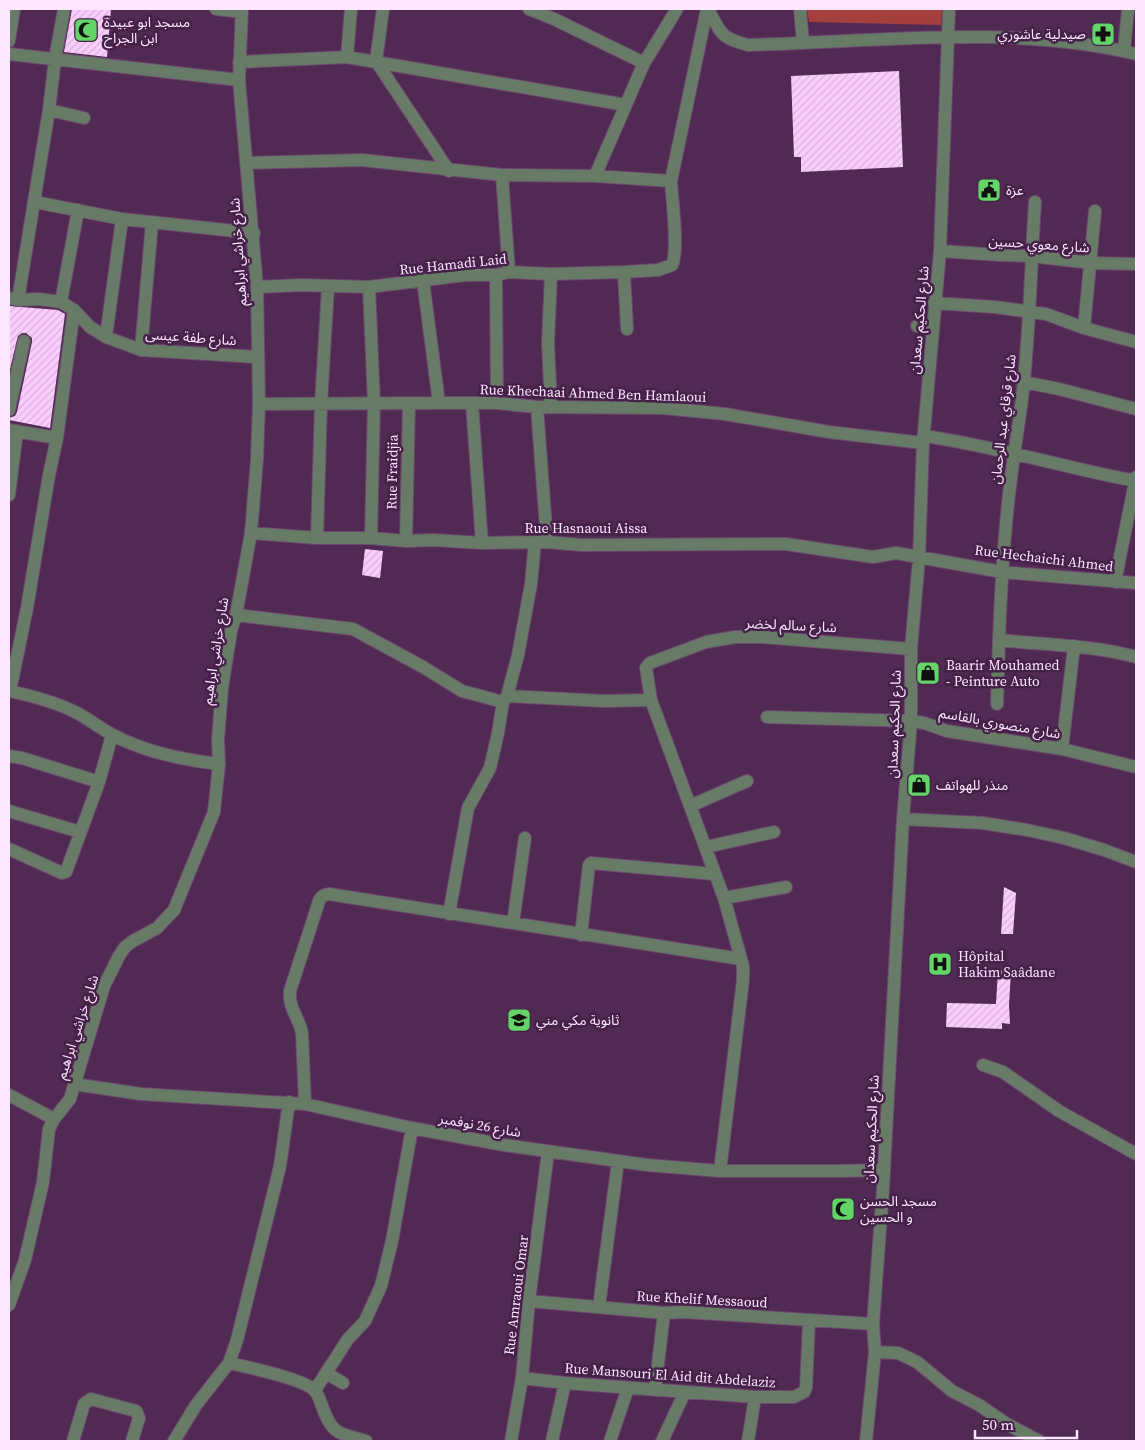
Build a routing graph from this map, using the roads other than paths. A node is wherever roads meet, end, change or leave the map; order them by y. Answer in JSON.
{"nodes":[{"id":1,"x":14,"y":9,"type":"edge"},
{"id":2,"x":64,"y":9,"type":"edge"},
{"id":3,"x":216,"y":9,"type":"edge"},
{"id":4,"x":351,"y":9,"type":"edge"},
{"id":5,"x":383,"y":9,"type":"edge"},
{"id":6,"x":529,"y":9,"type":"edge"},
{"id":7,"x":677,"y":9,"type":"edge"},
{"id":8,"x":707,"y":9,"type":"edge"},
{"id":9,"x":800,"y":9,"type":"edge"},
{"id":10,"x":949,"y":9,"type":"edge"},
{"id":11,"x":1128,"y":9,"type":"edge"},
{"id":12,"x":242,"y":10,"type":"edge"},
{"id":13,"x":947,"y":38,"type":"junction"},
{"id":14,"x":9,"y":41,"type":"edge"},
{"id":15,"x":804,"y":43,"type":"junction"},
{"id":16,"x":1130,"y":53,"type":"edge"},
{"id":17,"x":9,"y":54,"type":"edge"},
{"id":18,"x":347,"y":57,"type":"junction"},
{"id":19,"x":55,"y":59,"type":"junction"},
{"id":20,"x":376,"y":61,"type":"junction"},
{"id":21,"x":239,"y":62,"type":"junction"},
{"id":22,"x":644,"y":63,"type":"junction"},
{"id":23,"x":239,"y":80,"type":"junction"},
{"id":24,"x":626,"y":105,"type":"junction"},
{"id":25,"x":49,"y":110,"type":"junction"},
{"id":26,"x":84,"y":118,"type":"dead end"},
{"id":27,"x":246,"y":162,"type":"junction"},
{"id":28,"x":449,"y":171,"type":"junction"},
{"id":29,"x":502,"y":175,"type":"junction"},
{"id":30,"x":596,"y":176,"type":"junction"},
{"id":31,"x":671,"y":181,"type":"junction"},
{"id":32,"x":35,"y":202,"type":"junction"},
{"id":33,"x":1035,"y":202,"type":"dead end"},
{"id":34,"x":78,"y":210,"type":"junction"},
{"id":35,"x":1095,"y":211,"type":"dead end"},
{"id":36,"x":122,"y":219,"type":"junction"},
{"id":37,"x":152,"y":223,"type":"junction"},
{"id":38,"x":254,"y":233,"type":"junction"},
{"id":39,"x":940,"y":250,"type":"junction"},
{"id":40,"x":1032,"y":256,"type":"junction"},
{"id":41,"x":1092,"y":263,"type":"junction"},
{"id":42,"x":1136,"y":264,"type":"edge"},
{"id":43,"x":509,"y":272,"type":"junction"},
{"id":44,"x":624,"y":272,"type":"junction"},
{"id":45,"x":550,"y":274,"type":"junction"},
{"id":46,"x":496,"y":275,"type":"junction"},
{"id":47,"x":422,"y":280,"type":"junction"},
{"id":48,"x":258,"y":287,"type":"junction"},
{"id":49,"x":328,"y":287,"type":"junction"},
{"id":50,"x":369,"y":287,"type":"junction"},
{"id":51,"x":14,"y":299,"type":"edge"},
{"id":52,"x":61,"y":302,"type":"junction"},
{"id":53,"x":934,"y":303,"type":"junction"},
{"id":54,"x":74,"y":310,"type":"junction"},
{"id":55,"x":1030,"y":311,"type":"junction"},
{"id":56,"x":917,"y":326,"type":"dead end"},
{"id":57,"x":933,"y":327,"type":"junction"},
{"id":58,"x":1084,"y":328,"type":"junction"},
{"id":59,"x":627,"y":329,"type":"dead end"},
{"id":60,"x":106,"y":336,"type":"junction"},
{"id":61,"x":24,"y":341,"type":"dead end"},
{"id":62,"x":1136,"y":342,"type":"edge"},
{"id":63,"x":141,"y":350,"type":"junction"},
{"id":64,"x":258,"y":357,"type":"junction"},
{"id":65,"x":1024,"y":382,"type":"junction"},
{"id":66,"x":321,"y":403,"type":"junction"},
{"id":67,"x":374,"y":403,"type":"junction"},
{"id":68,"x":439,"y":403,"type":"junction"},
{"id":69,"x":259,"y":404,"type":"junction"},
{"id":70,"x":408,"y":404,"type":"junction"},
{"id":71,"x":472,"y":404,"type":"junction"},
{"id":72,"x":497,"y":404,"type":"junction"},
{"id":73,"x":551,"y":406,"type":"junction"},
{"id":74,"x":537,"y":407,"type":"junction"},
{"id":75,"x":1136,"y":409,"type":"edge"},
{"id":76,"x":9,"y":410,"type":"edge"},
{"id":77,"x":13,"y":430,"type":"edge"},
{"id":78,"x":57,"y":438,"type":"junction"},
{"id":79,"x":924,"y":439,"type":"junction"},
{"id":80,"x":1015,"y":453,"type":"junction"},
{"id":81,"x":1136,"y":480,"type":"edge"},
{"id":82,"x":9,"y":495,"type":"edge"},
{"id":83,"x":252,"y":533,"type":"junction"},
{"id":84,"x":317,"y":538,"type":"junction"},
{"id":85,"x":371,"y":538,"type":"junction"},
{"id":86,"x":406,"y":541,"type":"junction"},
{"id":87,"x":541,"y":542,"type":"junction"},
{"id":88,"x":482,"y":543,"type":"junction"},
{"id":89,"x":919,"y":558,"type":"junction"},
{"id":90,"x":1002,"y":572,"type":"junction"},
{"id":91,"x":1115,"y":582,"type":"junction"},
{"id":92,"x":1136,"y":583,"type":"edge"},
{"id":93,"x":236,"y":615,"type":"junction"},
{"id":94,"x":999,"y":640,"type":"junction"},
{"id":95,"x":1074,"y":646,"type":"junction"},
{"id":96,"x":911,"y":649,"type":"junction"},
{"id":97,"x":1136,"y":657,"type":"edge"},
{"id":98,"x":9,"y":691,"type":"edge"},
{"id":99,"x":505,"y":699,"type":"junction"},
{"id":100,"x":651,"y":700,"type":"junction"},
{"id":101,"x":998,"y":704,"type":"dead end"},
{"id":102,"x":767,"y":717,"type":"dead end"},
{"id":103,"x":912,"y":721,"type":"junction"},
{"id":104,"x":112,"y":735,"type":"junction"},
{"id":105,"x":1062,"y":749,"type":"junction"},
{"id":106,"x":9,"y":756,"type":"edge"},
{"id":107,"x":219,"y":764,"type":"junction"},
{"id":108,"x":1136,"y":767,"type":"edge"},
{"id":109,"x":747,"y":781,"type":"dead end"},
{"id":110,"x":99,"y":782,"type":"junction"},
{"id":111,"x":690,"y":806,"type":"junction"},
{"id":112,"x":9,"y":811,"type":"edge"},
{"id":113,"x":904,"y":819,"type":"junction"},
{"id":114,"x":80,"y":832,"type":"junction"},
{"id":115,"x":774,"y":832,"type":"dead end"},
{"id":116,"x":525,"y":838,"type":"dead end"},
{"id":117,"x":706,"y":847,"type":"junction"},
{"id":118,"x":9,"y":849,"type":"edge"},
{"id":119,"x":1136,"y":862,"type":"edge"},
{"id":120,"x":714,"y":874,"type":"junction"},
{"id":121,"x":786,"y":887,"type":"dead end"},
{"id":122,"x":724,"y":898,"type":"junction"},
{"id":123,"x":449,"y":914,"type":"junction"},
{"id":124,"x":513,"y":923,"type":"junction"},
{"id":125,"x":581,"y":935,"type":"junction"},
{"id":126,"x":741,"y":959,"type":"junction"},
{"id":127,"x":983,"y":1065,"type":"dead end"},
{"id":128,"x":74,"y":1084,"type":"junction"},
{"id":129,"x":9,"y":1095,"type":"edge"},
{"id":130,"x":289,"y":1102,"type":"junction"},
{"id":131,"x":305,"y":1104,"type":"junction"},
{"id":132,"x":54,"y":1119,"type":"junction"},
{"id":133,"x":412,"y":1128,"type":"junction"},
{"id":134,"x":548,"y":1152,"type":"junction"},
{"id":135,"x":1136,"y":1154,"type":"edge"},
{"id":136,"x":618,"y":1161,"type":"junction"},
{"id":137,"x":883,"y":1170,"type":"junction"},
{"id":138,"x":720,"y":1171,"type":"junction"},
{"id":139,"x":529,"y":1301,"type":"junction"},
{"id":140,"x":9,"y":1305,"type":"edge"},
{"id":141,"x":599,"y":1307,"type":"junction"},
{"id":142,"x":664,"y":1313,"type":"junction"},
{"id":143,"x":808,"y":1321,"type":"junction"},
{"id":144,"x":873,"y":1324,"type":"junction"},
{"id":145,"x":874,"y":1352,"type":"junction"},
{"id":146,"x":228,"y":1363,"type":"junction"},
{"id":147,"x":326,"y":1373,"type":"junction"},
{"id":148,"x":522,"y":1378,"type":"junction"},
{"id":149,"x":343,"y":1383,"type":"dead end"},
{"id":150,"x":566,"y":1384,"type":"junction"},
{"id":151,"x":628,"y":1388,"type":"junction"},
{"id":152,"x":315,"y":1390,"type":"junction"},
{"id":153,"x":655,"y":1390,"type":"junction"},
{"id":154,"x":685,"y":1392,"type":"junction"},
{"id":155,"x":755,"y":1397,"type":"junction"},
{"id":156,"x":73,"y":1441,"type":"edge"},
{"id":157,"x":132,"y":1441,"type":"edge"},
{"id":158,"x":174,"y":1441,"type":"edge"},
{"id":159,"x":366,"y":1441,"type":"edge"},
{"id":160,"x":510,"y":1441,"type":"edge"},
{"id":161,"x":552,"y":1441,"type":"edge"},
{"id":162,"x":610,"y":1441,"type":"edge"},
{"id":163,"x":662,"y":1441,"type":"edge"},
{"id":164,"x":748,"y":1441,"type":"edge"},
{"id":165,"x":866,"y":1441,"type":"edge"},
{"id":166,"x":1039,"y":1441,"type":"edge"}],
"edges":[{"from":1,"to":14,"type":"street"},
{"from":2,"to":19,"type":"street"},
{"from":3,"to":12,"type":"street"},
{"from":4,"to":18,"type":"street"},
{"from":5,"to":20,"type":"street"},
{"from":6,"to":22,"type":"street"},
{"from":7,"to":22,"type":"street"},
{"from":8,"to":15,"type":"street"},
{"from":8,"to":31,"type":"street"},
{"from":9,"to":15,"type":"street"},
{"from":10,"to":13,"type":"street","name":"شارع الحكيم سعدان"},
{"from":11,"to":16,"type":"street"},
{"from":12,"to":21,"type":"street","name":"شارع خراشي ابراهيم"},
{"from":13,"to":15,"type":"street"},
{"from":13,"to":16,"type":"street"},
{"from":13,"to":39,"type":"street","name":"شارع الحكيم سعدان"},
{"from":17,"to":19,"type":"street"},
{"from":18,"to":20,"type":"street"},
{"from":18,"to":21,"type":"street"},
{"from":19,"to":23,"type":"street"},
{"from":19,"to":25,"type":"street"},
{"from":20,"to":24,"type":"street"},
{"from":20,"to":28,"type":"street"},
{"from":21,"to":23,"type":"street","name":"شارع خراشي ابراهيم"},
{"from":22,"to":24,"type":"street"},
{"from":23,"to":27,"type":"street","name":"شارع خراشي ابراهيم"},
{"from":24,"to":30,"type":"street"},
{"from":25,"to":26,"type":"street"},
{"from":25,"to":32,"type":"street"},
{"from":27,"to":28,"type":"street"},
{"from":27,"to":38,"type":"street","name":"شارع خراشي ابراهيم"},
{"from":28,"to":29,"type":"street"},
{"from":29,"to":30,"type":"street"},
{"from":29,"to":43,"type":"street"},
{"from":30,"to":31,"type":"street"},
{"from":31,"to":44,"type":"street","name":"Rue Hamadi Laid"},
{"from":32,"to":34,"type":"street"},
{"from":32,"to":51,"type":"street"},
{"from":33,"to":40,"type":"street","name":"شارع قرقاي عبد الرحمان"},
{"from":34,"to":36,"type":"street"},
{"from":34,"to":52,"type":"street"},
{"from":35,"to":41,"type":"street"},
{"from":36,"to":37,"type":"street"},
{"from":36,"to":60,"type":"street"},
{"from":37,"to":38,"type":"street"},
{"from":37,"to":63,"type":"street"},
{"from":38,"to":48,"type":"street","name":"شارع خراشي ابراهيم"},
{"from":39,"to":40,"type":"street","name":"شارع معوي حسين"},
{"from":39,"to":53,"type":"street","name":"شارع الحكيم سعدان"},
{"from":40,"to":41,"type":"street","name":"شارع معوي حسين"},
{"from":40,"to":55,"type":"street","name":"شارع قرقاي عبد الرحمان"},
{"from":41,"to":42,"type":"street","name":"شارع معوي حسين"},
{"from":41,"to":58,"type":"street"},
{"from":43,"to":45,"type":"street","name":"Rue Hamadi Laid"},
{"from":43,"to":46,"type":"street","name":"Rue Hamadi Laid"},
{"from":44,"to":45,"type":"street","name":"Rue Hamadi Laid"},
{"from":44,"to":59,"type":"street"},
{"from":45,"to":73,"type":"street"},
{"from":46,"to":47,"type":"street","name":"Rue Hamadi Laid"},
{"from":46,"to":72,"type":"street"},
{"from":47,"to":50,"type":"street","name":"Rue Hamadi Laid"},
{"from":47,"to":68,"type":"street"},
{"from":48,"to":49,"type":"street","name":"Rue Hamadi Laid"},
{"from":48,"to":64,"type":"street","name":"شارع خراشي ابراهيم"},
{"from":49,"to":50,"type":"street","name":"Rue Hamadi Laid"},
{"from":49,"to":66,"type":"street"},
{"from":50,"to":67,"type":"street"},
{"from":51,"to":52,"type":"street"},
{"from":52,"to":54,"type":"street","name":"شارع طفة عيسى"},
{"from":53,"to":55,"type":"street"},
{"from":53,"to":57,"type":"street","name":"شارع الحكيم سعدان"},
{"from":54,"to":60,"type":"street","name":"شارع طفة عيسى"},
{"from":54,"to":78,"type":"street"},
{"from":55,"to":58,"type":"street"},
{"from":55,"to":65,"type":"street","name":"شارع قرقاي عبد الرحمان"},
{"from":56,"to":57,"type":"street"},
{"from":57,"to":79,"type":"street","name":"شارع الحكيم سعدان"},
{"from":58,"to":62,"type":"street"},
{"from":60,"to":63,"type":"street","name":"شارع طفة عيسى"},
{"from":61,"to":76,"type":"street"},
{"from":63,"to":64,"type":"street","name":"شارع طفة عيسى"},
{"from":64,"to":69,"type":"street","name":"شارع خراشي ابراهيم"},
{"from":65,"to":75,"type":"street"},
{"from":65,"to":80,"type":"street","name":"شارع قرقاي عبد الرحمان"},
{"from":66,"to":67,"type":"street","name":"Rue Khechaai Ahmed Ben Hamlaoui"},
{"from":66,"to":69,"type":"street","name":"Rue Khechaai Ahmed Ben Hamlaoui"},
{"from":66,"to":84,"type":"street"},
{"from":67,"to":70,"type":"street","name":"Rue Khechaai Ahmed Ben Hamlaoui"},
{"from":67,"to":85,"type":"street"},
{"from":68,"to":70,"type":"street","name":"Rue Khechaai Ahmed Ben Hamlaoui"},
{"from":68,"to":71,"type":"street","name":"Rue Khechaai Ahmed Ben Hamlaoui"},
{"from":69,"to":83,"type":"street","name":"شارع خراشي ابراهيم"},
{"from":70,"to":86,"type":"street","name":"Rue Fraidjia"},
{"from":71,"to":72,"type":"street","name":"Rue Khechaai Ahmed Ben Hamlaoui"},
{"from":71,"to":88,"type":"street"},
{"from":72,"to":74,"type":"street","name":"Rue Khechaai Ahmed Ben Hamlaoui"},
{"from":73,"to":74,"type":"street","name":"Rue Khechaai Ahmed Ben Hamlaoui"},
{"from":73,"to":79,"type":"street","name":"Rue Khechaai Ahmed Ben Hamlaoui"},
{"from":74,"to":87,"type":"street"},
{"from":77,"to":78,"type":"street"},
{"from":77,"to":82,"type":"street"},
{"from":78,"to":98,"type":"street"},
{"from":79,"to":80,"type":"street","name":"Rue Khechaai Ahmed Ben Hamlaoui"},
{"from":79,"to":89,"type":"street","name":"شارع الحكيم سعدان"},
{"from":80,"to":81,"type":"street","name":"Rue Khechaai Ahmed Ben Hamlaoui"},
{"from":80,"to":90,"type":"street","name":"شارع قرقاي عبد الرحمان"},
{"from":81,"to":91,"type":"street"},
{"from":83,"to":84,"type":"street","name":"Rue Hasnaoui Aissa"},
{"from":83,"to":93,"type":"street","name":"شارع خراشي ابراهيم"},
{"from":84,"to":85,"type":"street","name":"Rue Hasnaoui Aissa"},
{"from":85,"to":86,"type":"street","name":"Rue Hasnaoui Aissa"},
{"from":86,"to":88,"type":"street","name":"Rue Hasnaoui Aissa"},
{"from":87,"to":88,"type":"street","name":"Rue Hasnaoui Aissa"},
{"from":87,"to":89,"type":"street","name":"Rue Hasnaoui Aissa"},
{"from":87,"to":99,"type":"street"},
{"from":89,"to":90,"type":"street","name":"Rue Hechaichi Ahmed"},
{"from":89,"to":96,"type":"street","name":"شارع الحكيم سعدان"},
{"from":90,"to":91,"type":"street","name":"Rue Hechaichi Ahmed"},
{"from":90,"to":94,"type":"street","name":"شارع قرقاي عبد الرحمان"},
{"from":91,"to":92,"type":"street","name":"Rue Hechaichi Ahmed"},
{"from":93,"to":99,"type":"street"},
{"from":93,"to":107,"type":"street","name":"شارع خراشي ابراهيم"},
{"from":94,"to":95,"type":"street"},
{"from":94,"to":101,"type":"street","name":"شارع قرقاي عبد الرحمان"},
{"from":95,"to":97,"type":"street"},
{"from":95,"to":105,"type":"street"},
{"from":96,"to":100,"type":"street","name":"شارع سالم لخضر"},
{"from":96,"to":103,"type":"street","name":"شارع الحكيم سعدان"},
{"from":98,"to":104,"type":"street"},
{"from":99,"to":100,"type":"street"},
{"from":99,"to":123,"type":"street"},
{"from":100,"to":111,"type":"street"},
{"from":102,"to":103,"type":"street","name":"شارع منصوري بالقاسم"},
{"from":103,"to":105,"type":"street","name":"شارع منصوري بالقاسم"},
{"from":103,"to":113,"type":"street","name":"شارع الحكيم سعدان"},
{"from":104,"to":107,"type":"street"},
{"from":104,"to":110,"type":"street"},
{"from":105,"to":108,"type":"street","name":"شارع منصوري بالقاسم"},
{"from":106,"to":110,"type":"street"},
{"from":107,"to":128,"type":"street","name":"شارع خراشي ابراهيم"},
{"from":109,"to":111,"type":"street"},
{"from":110,"to":114,"type":"street"},
{"from":111,"to":117,"type":"street"},
{"from":112,"to":114,"type":"street"},
{"from":113,"to":119,"type":"street"},
{"from":113,"to":137,"type":"street","name":"شارع الحكيم سعدان"},
{"from":114,"to":118,"type":"street"},
{"from":115,"to":117,"type":"street"},
{"from":116,"to":124,"type":"street"},
{"from":117,"to":120,"type":"street"},
{"from":120,"to":122,"type":"street"},
{"from":120,"to":125,"type":"street"},
{"from":121,"to":122,"type":"street"},
{"from":122,"to":126,"type":"street"},
{"from":123,"to":124,"type":"street"},
{"from":123,"to":131,"type":"street"},
{"from":124,"to":125,"type":"street"},
{"from":125,"to":126,"type":"street"},
{"from":126,"to":138,"type":"street"},
{"from":127,"to":135,"type":"street"},
{"from":128,"to":130,"type":"street","name":"شارع 26 نوفمبر"},
{"from":128,"to":132,"type":"street","name":"شارع خراشي ابراهيم"},
{"from":129,"to":132,"type":"street"},
{"from":130,"to":131,"type":"street","name":"شارع 26 نوفمبر"},
{"from":130,"to":146,"type":"street"},
{"from":131,"to":133,"type":"street","name":"شارع 26 نوفمبر"},
{"from":132,"to":140,"type":"street","name":"شارع خراشي ابراهيم"},
{"from":133,"to":134,"type":"street","name":"شارع 26 نوفمبر"},
{"from":133,"to":147,"type":"street"},
{"from":134,"to":136,"type":"street","name":"شارع 26 نوفمبر"},
{"from":134,"to":139,"type":"street","name":"Rue Amraoui Omar"},
{"from":136,"to":138,"type":"street","name":"شارع 26 نوفمبر"},
{"from":136,"to":141,"type":"street"},
{"from":137,"to":138,"type":"street","name":"شارع 26 نوفمبر"},
{"from":137,"to":144,"type":"street","name":"شارع الحكيم سعدان"},
{"from":139,"to":141,"type":"street","name":"Rue Khelif Messaoud"},
{"from":139,"to":148,"type":"street","name":"Rue Amraoui Omar"},
{"from":141,"to":142,"type":"street","name":"Rue Khelif Messaoud"},
{"from":142,"to":143,"type":"street","name":"Rue Khelif Messaoud"},
{"from":142,"to":153,"type":"street"},
{"from":143,"to":144,"type":"street","name":"Rue Khelif Messaoud"},
{"from":143,"to":155,"type":"street","name":"Rue Mansouri El Aid dit Abdelaziz"},
{"from":144,"to":145,"type":"street","name":"شارع الحكيم سعدان"},
{"from":145,"to":165,"type":"street","name":"شارع الحكيم سعدان"},
{"from":145,"to":166,"type":"street"},
{"from":146,"to":152,"type":"street"},
{"from":146,"to":158,"type":"street"},
{"from":147,"to":149,"type":"street"},
{"from":147,"to":152,"type":"street"},
{"from":148,"to":150,"type":"street","name":"Rue Mansouri El Aid dit Abdelaziz"},
{"from":148,"to":160,"type":"street","name":"Rue Amraoui Omar"},
{"from":150,"to":151,"type":"street","name":"Rue Mansouri El Aid dit Abdelaziz"},
{"from":150,"to":161,"type":"street"},
{"from":151,"to":153,"type":"street","name":"Rue Mansouri El Aid dit Abdelaziz"},
{"from":151,"to":162,"type":"street"},
{"from":152,"to":159,"type":"street"},
{"from":153,"to":154,"type":"street","name":"Rue Mansouri El Aid dit Abdelaziz"},
{"from":154,"to":155,"type":"street","name":"Rue Mansouri El Aid dit Abdelaziz"},
{"from":154,"to":163,"type":"street"},
{"from":155,"to":164,"type":"street"},
{"from":156,"to":157,"type":"street"}]}
